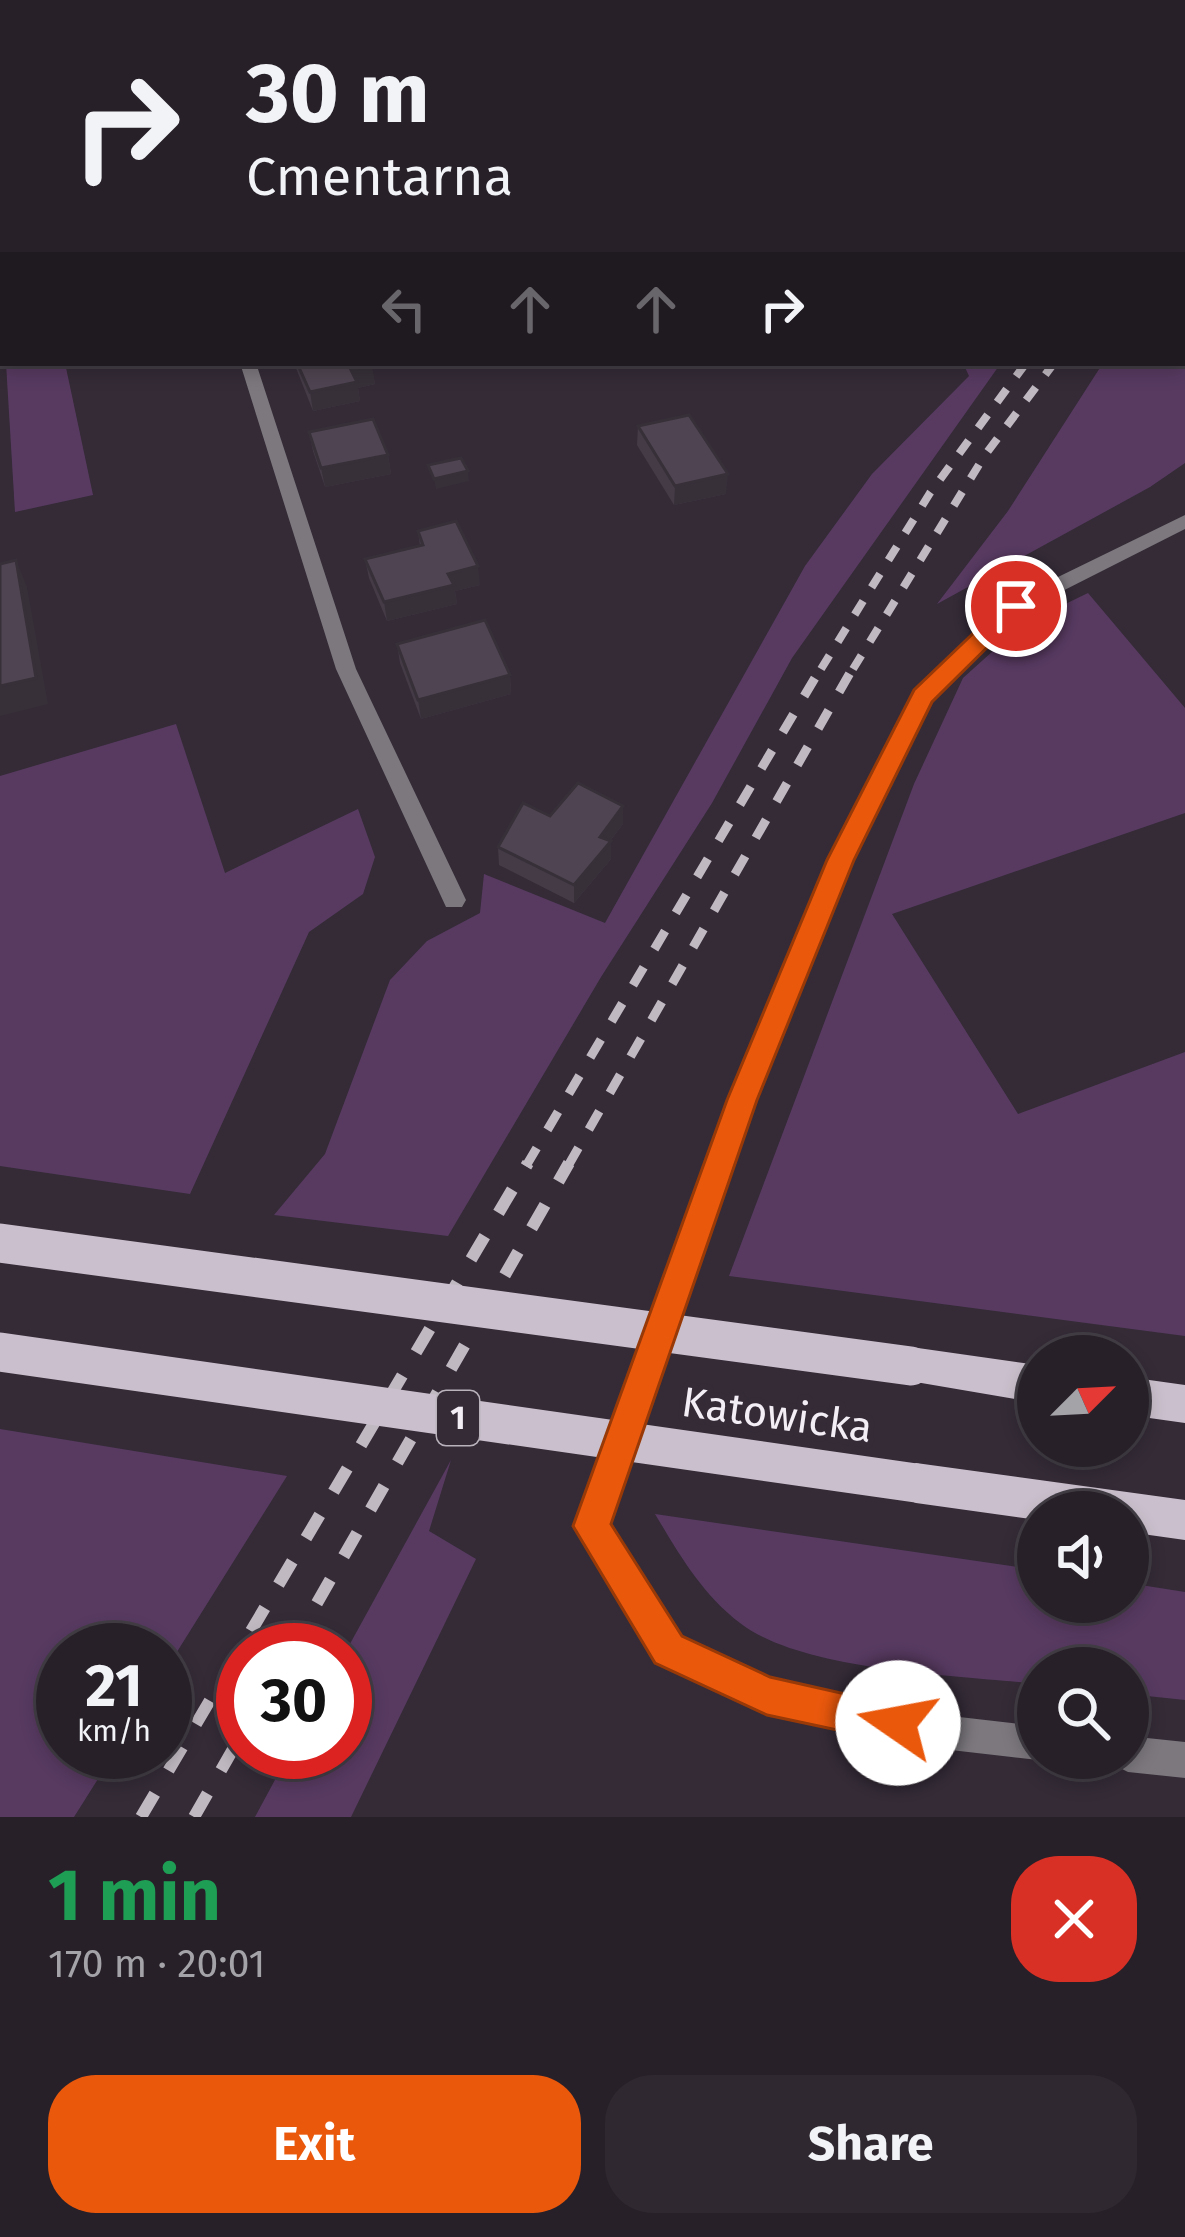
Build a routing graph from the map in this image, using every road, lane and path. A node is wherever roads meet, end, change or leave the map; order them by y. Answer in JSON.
{"nodes":[{"id":1,"x":249,"y":366,"type":"edge"},
{"id":2,"x":1185,"y":521,"type":"edge"},
{"id":3,"x":454,"y":900,"type":"dead end"},
{"id":4,"x":0,"y":1244,"type":"edge"},
{"id":5,"x":0,"y":1352,"type":"edge"},
{"id":6,"x":1017,"y":1381,"type":"edge"},
{"id":7,"x":1149,"y":1399,"type":"edge"},
{"id":8,"x":1185,"y":1404,"type":"edge"},
{"id":9,"x":1185,"y":1520,"type":"edge"},
{"id":10,"x":1017,"y":1741,"type":"edge"},
{"id":11,"x":1149,"y":1756,"type":"edge"},
{"id":12,"x":1185,"y":1760,"type":"edge"}],
"edges":[{"from":1,"to":3,"type":"street"},
{"from":2,"to":10,"type":"street"},
{"from":4,"to":6,"type":"main road","name":"Katowicka","bridge":true},
{"from":5,"to":9,"type":"main road","name":"Katowicka","number":"1","bridge":true},
{"from":7,"to":8,"type":"main road"},
{"from":11,"to":12,"type":"street"}]}
